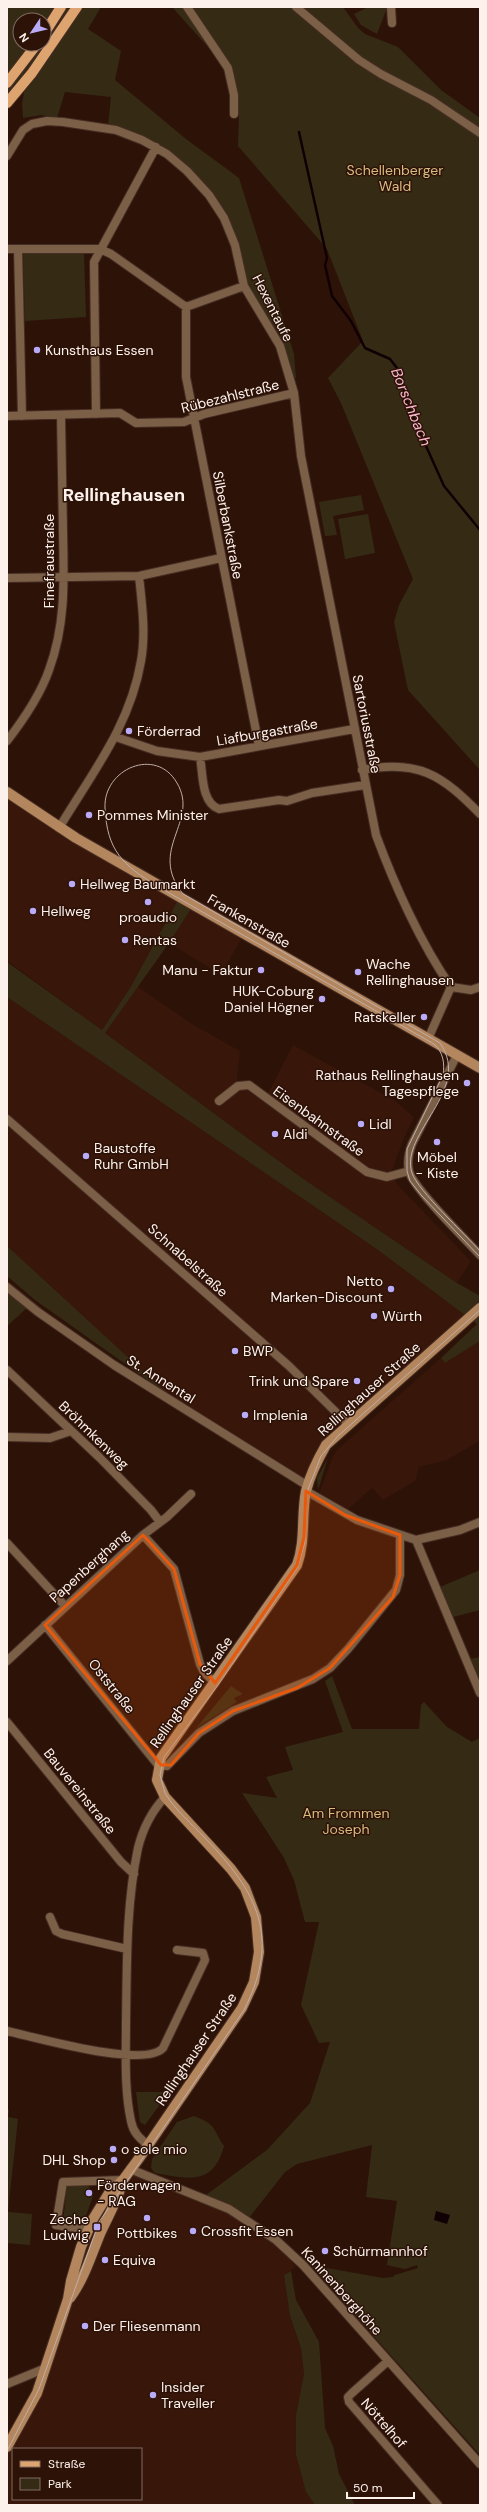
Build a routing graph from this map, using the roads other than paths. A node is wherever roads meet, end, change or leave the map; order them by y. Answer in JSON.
{"nodes":[{"id":1,"x":61,"y":7,"type":"edge"},
{"id":2,"x":77,"y":7,"type":"edge"},
{"id":3,"x":187,"y":7,"type":"edge"},
{"id":4,"x":296,"y":7,"type":"edge"},
{"id":5,"x":391,"y":7,"type":"edge"},
{"id":6,"x":52,"y":21,"type":"edge"},
{"id":7,"x":392,"y":23,"type":"dead end"},
{"id":8,"x":31,"y":52,"type":"edge"},
{"id":9,"x":7,"y":83,"type":"edge"},
{"id":10,"x":7,"y":103,"type":"edge"},
{"id":11,"x":234,"y":114,"type":"dead end"},
{"id":12,"x":480,"y":133,"type":"edge"},
{"id":13,"x":156,"y":147,"type":"junction"},
{"id":14,"x":7,"y":156,"type":"edge"},
{"id":15,"x":7,"y":249,"type":"edge"},
{"id":16,"x":18,"y":249,"type":"junction"},
{"id":17,"x":100,"y":249,"type":"junction"},
{"id":18,"x":244,"y":286,"type":"junction"},
{"id":19,"x":186,"y":307,"type":"junction"},
{"id":20,"x":294,"y":393,"type":"junction"},
{"id":21,"x":96,"y":414,"type":"junction"},
{"id":22,"x":7,"y":416,"type":"edge"},
{"id":23,"x":22,"y":416,"type":"junction"},
{"id":24,"x":61,"y":416,"type":"junction"},
{"id":25,"x":194,"y":418,"type":"junction"},
{"id":26,"x":221,"y":558,"type":"junction"},
{"id":27,"x":139,"y":576,"type":"junction"},
{"id":28,"x":64,"y":577,"type":"junction"},
{"id":29,"x":7,"y":578,"type":"edge"},
{"id":30,"x":354,"y":729,"type":"junction"},
{"id":31,"x":116,"y":737,"type":"junction"},
{"id":32,"x":7,"y":741,"type":"edge"},
{"id":33,"x":260,"y":746,"type":"junction"},
{"id":34,"x":200,"y":757,"type":"junction"},
{"id":35,"x":362,"y":770,"type":"junction"},
{"id":36,"x":365,"y":785,"type":"junction"},
{"id":37,"x":7,"y":792,"type":"edge"},
{"id":38,"x":480,"y":814,"type":"edge"},
{"id":39,"x":59,"y":828,"type":"junction"},
{"id":40,"x":451,"y":987,"type":"junction"},
{"id":41,"x":480,"y":987,"type":"edge"},
{"id":42,"x":428,"y":1039,"type":"junction"},
{"id":43,"x":457,"y":1055,"type":"junction"},
{"id":44,"x":480,"y":1068,"type":"edge"},
{"id":45,"x":219,"y":1101,"type":"dead end"},
{"id":46,"x":7,"y":1119,"type":"edge"},
{"id":47,"x":409,"y":1171,"type":"junction"},
{"id":48,"x":480,"y":1255,"type":"edge"},
{"id":49,"x":7,"y":1287,"type":"edge"},
{"id":50,"x":480,"y":1308,"type":"edge"},
{"id":51,"x":7,"y":1370,"type":"edge"},
{"id":52,"x":348,"y":1424,"type":"junction"},
{"id":53,"x":71,"y":1431,"type":"junction"},
{"id":54,"x":7,"y":1436,"type":"edge"},
{"id":55,"x":307,"y":1489,"type":"junction"},
{"id":56,"x":191,"y":1494,"type":"dead end"},
{"id":57,"x":160,"y":1522,"type":"junction"},
{"id":58,"x":480,"y":1522,"type":"edge"},
{"id":59,"x":143,"y":1535,"type":"junction"},
{"id":60,"x":400,"y":1535,"type":"junction"},
{"id":61,"x":416,"y":1540,"type":"junction"},
{"id":62,"x":7,"y":1543,"type":"edge"},
{"id":63,"x":65,"y":1606,"type":"junction"},
{"id":64,"x":45,"y":1625,"type":"junction"},
{"id":65,"x":7,"y":1661,"type":"edge"},
{"id":66,"x":215,"y":1683,"type":"junction"},
{"id":67,"x":480,"y":1693,"type":"edge"},
{"id":68,"x":7,"y":1722,"type":"edge"},
{"id":69,"x":158,"y":1765,"type":"junction"},
{"id":70,"x":165,"y":1798,"type":"junction"},
{"id":71,"x":134,"y":1874,"type":"junction"},
{"id":72,"x":50,"y":1917,"type":"dead end"},
{"id":73,"x":127,"y":1949,"type":"junction"},
{"id":74,"x":177,"y":1950,"type":"dead end"},
{"id":75,"x":7,"y":2031,"type":"edge"},
{"id":76,"x":126,"y":2055,"type":"junction"},
{"id":77,"x":148,"y":2144,"type":"junction"},
{"id":78,"x":130,"y":2169,"type":"junction"},
{"id":79,"x":123,"y":2180,"type":"junction"},
{"id":80,"x":88,"y":2230,"type":"junction"},
{"id":81,"x":68,"y":2300,"type":"junction"},
{"id":82,"x":388,"y":2361,"type":"junction"},
{"id":83,"x":46,"y":2368,"type":"junction"},
{"id":84,"x":7,"y":2384,"type":"edge"},
{"id":85,"x":7,"y":2447,"type":"edge"},
{"id":86,"x":480,"y":2464,"type":"edge"},
{"id":87,"x":438,"y":2505,"type":"edge"}],
"edges":[{"from":1,"to":6,"type":"main road"},
{"from":2,"to":10,"type":"main road"},
{"from":3,"to":11,"type":"street"},
{"from":4,"to":12,"type":"street"},
{"from":5,"to":7,"type":"street"},
{"from":8,"to":9,"type":"main road"},
{"from":13,"to":14,"type":"street","name":"Hexentaufe"},
{"from":13,"to":17,"type":"street"},
{"from":13,"to":18,"type":"street","name":"Hexentaufe"},
{"from":15,"to":16,"type":"street"},
{"from":16,"to":17,"type":"street"},
{"from":16,"to":23,"type":"street"},
{"from":17,"to":19,"type":"street"},
{"from":17,"to":21,"type":"street"},
{"from":18,"to":19,"type":"street"},
{"from":18,"to":20,"type":"street","name":"Hexentaufe"},
{"from":19,"to":25,"type":"street","name":"Silberbankstraße"},
{"from":20,"to":25,"type":"street","name":"Rübezahlstraße"},
{"from":20,"to":30,"type":"street","name":"Sartoriusstraße"},
{"from":21,"to":24,"type":"street","name":"Rübezahlstraße"},
{"from":21,"to":25,"type":"street","name":"Rübezahlstraße"},
{"from":22,"to":23,"type":"street","name":"Rübezahlstraße"},
{"from":23,"to":24,"type":"street","name":"Rübezahlstraße"},
{"from":24,"to":28,"type":"street","name":"Finefraustraße"},
{"from":25,"to":26,"type":"street","name":"Silberbankstraße"},
{"from":26,"to":27,"type":"street"},
{"from":26,"to":33,"type":"street","name":"Silberbankstraße"},
{"from":27,"to":28,"type":"street"},
{"from":27,"to":31,"type":"street"},
{"from":28,"to":29,"type":"street"},
{"from":28,"to":32,"type":"street","name":"Finefraustraße"},
{"from":30,"to":33,"type":"street","name":"Liafburgastraße"},
{"from":30,"to":35,"type":"street","name":"Sartoriusstraße"},
{"from":31,"to":34,"type":"street","name":"Liafburgastraße"},
{"from":31,"to":39,"type":"street"},
{"from":33,"to":34,"type":"street","name":"Liafburgastraße"},
{"from":34,"to":36,"type":"street"},
{"from":35,"to":36,"type":"street","name":"Sartoriusstraße"},
{"from":35,"to":38,"type":"street"},
{"from":36,"to":40,"type":"street","name":"Sartoriusstraße"},
{"from":37,"to":39,"type":"main road","name":"Frankenstraße"},
{"from":39,"to":42,"type":"main road","name":"Frankenstraße"},
{"from":40,"to":41,"type":"street"},
{"from":40,"to":42,"type":"street"},
{"from":42,"to":43,"type":"main road","name":"Frankenstraße"},
{"from":43,"to":44,"type":"main road","name":"Frankenstraße"},
{"from":43,"to":47,"type":"street"},
{"from":45,"to":47,"type":"street","name":"Eisenbahnstraße"},
{"from":46,"to":52,"type":"street","name":"Schnabelstraße"},
{"from":47,"to":48,"type":"street"},
{"from":49,"to":55,"type":"street","name":"St. Annental"},
{"from":50,"to":52,"type":"main road","name":"Rellinghauser Straße"},
{"from":51,"to":53,"type":"street","name":"Bröhmkenweg"},
{"from":52,"to":55,"type":"main road","name":"Rellinghauser Straße"},
{"from":53,"to":54,"type":"street"},
{"from":53,"to":57,"type":"street","name":"Bröhmkenweg"},
{"from":55,"to":60,"type":"street","name":"St. Annental"},
{"from":55,"to":66,"type":"main road","name":"Rellinghauser Straße"},
{"from":56,"to":57,"type":"street","name":"Papenberghang"},
{"from":57,"to":59,"type":"street","name":"Papenberghang"},
{"from":58,"to":61,"type":"street"},
{"from":59,"to":63,"type":"street","name":"Papenberghang"},
{"from":59,"to":66,"type":"street"},
{"from":60,"to":61,"type":"street","name":"St. Annental"},
{"from":60,"to":69,"type":"street"},
{"from":61,"to":67,"type":"street"},
{"from":62,"to":63,"type":"street"},
{"from":63,"to":64,"type":"street","name":"Papenberghang"},
{"from":64,"to":65,"type":"street","name":"Papenberghang"},
{"from":64,"to":69,"type":"street","name":"Oststraße"},
{"from":66,"to":69,"type":"main road","name":"Rellinghauser Straße"},
{"from":68,"to":71,"type":"street","name":"Bauvereinstraße"},
{"from":69,"to":70,"type":"main road","name":"Rellinghauser Straße"},
{"from":70,"to":71,"type":"street"},
{"from":70,"to":77,"type":"main road","name":"Rellinghauser Straße"},
{"from":71,"to":73,"type":"street"},
{"from":72,"to":73,"type":"street"},
{"from":73,"to":76,"type":"street"},
{"from":74,"to":76,"type":"street"},
{"from":75,"to":76,"type":"street"},
{"from":76,"to":77,"type":"street"},
{"from":77,"to":78,"type":"main road","name":"Rellinghauser Straße"},
{"from":78,"to":79,"type":"main road","name":"Rellinghauser Straße"},
{"from":78,"to":82,"type":"street","name":"Kaninenberghöhe"},
{"from":79,"to":80,"type":"main road","name":"Rellinghauser Straße"},
{"from":79,"to":80,"type":"street"},
{"from":79,"to":81,"type":"main road","name":"Rellinghauser Straße"},
{"from":80,"to":81,"type":"main road","name":"Rellinghauser Straße"},
{"from":81,"to":83,"type":"main road","name":"Rellinghauser Straße"},
{"from":82,"to":86,"type":"street","name":"Kaninenberghöhe"},
{"from":82,"to":87,"type":"street","name":"Nöttelhof"},
{"from":83,"to":84,"type":"street"},
{"from":83,"to":85,"type":"main road","name":"Rellinghauser Straße"}]}
